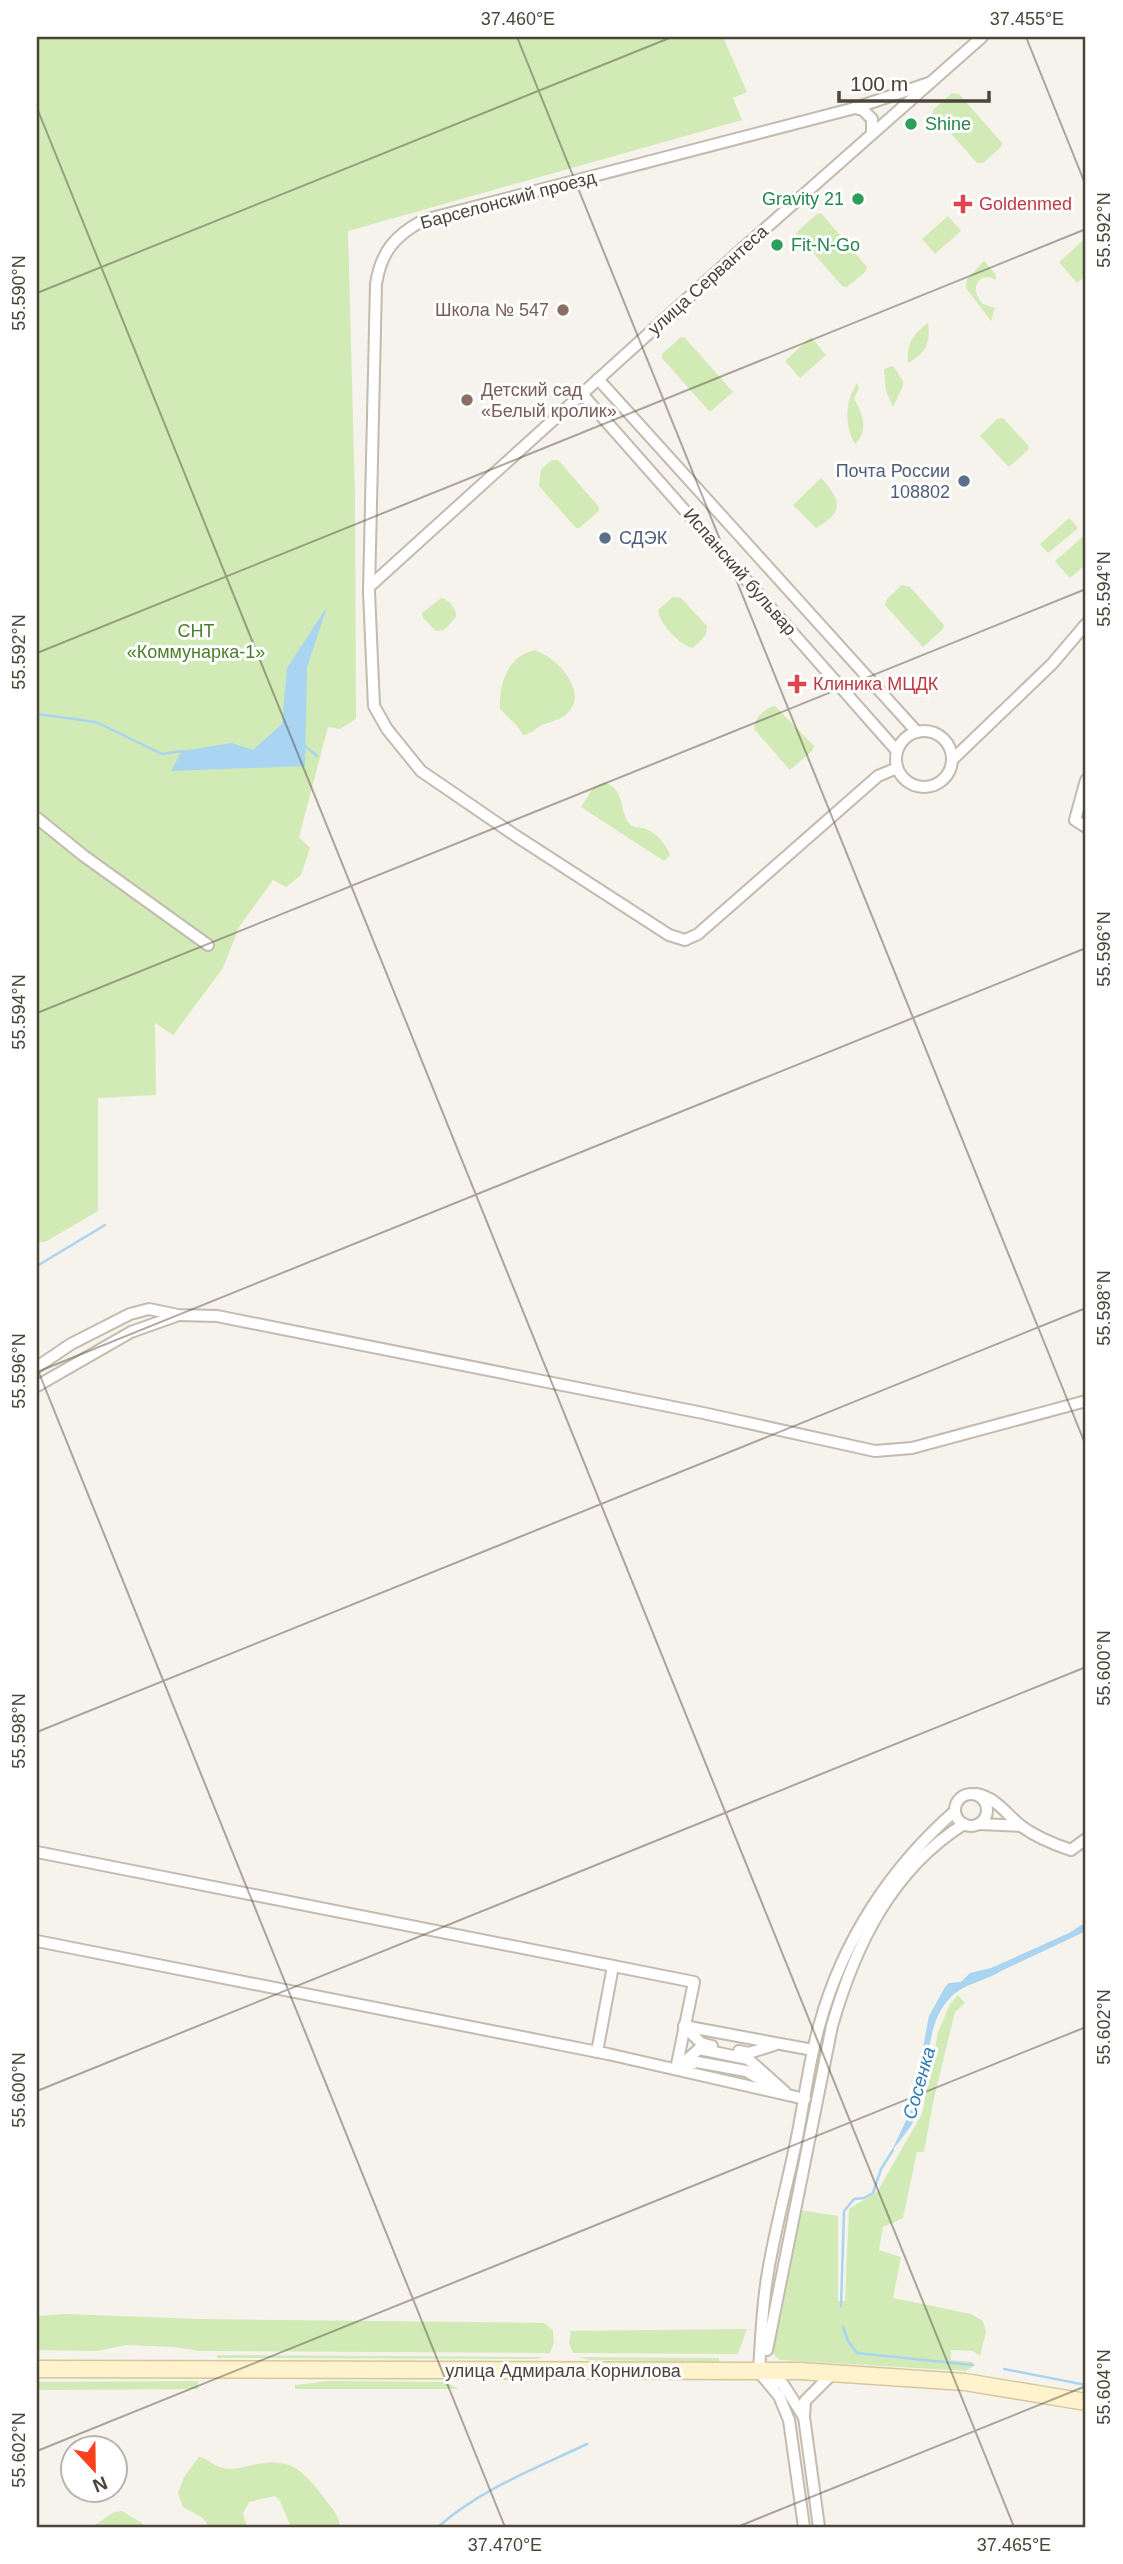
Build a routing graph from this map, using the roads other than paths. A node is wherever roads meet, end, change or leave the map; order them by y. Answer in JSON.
{"nodes":[{"id":1,"x":982,"y":37,"type":"edge"},
{"id":2,"x":929,"y":83,"type":"junction"},
{"id":3,"x":855,"y":108,"type":"junction"},
{"id":4,"x":872,"y":132,"type":"junction"},
{"id":5,"x":598,"y":379,"type":"junction"},
{"id":6,"x":582,"y":394,"type":"junction"},
{"id":7,"x":371,"y":555,"type":"junction"},
{"id":8,"x":389,"y":567,"type":"junction"},
{"id":9,"x":370,"y":586,"type":"junction"},
{"id":10,"x":1086,"y":624,"type":"edge"},
{"id":11,"x":917,"y":732,"type":"junction"},
{"id":12,"x":897,"y":751,"type":"junction"},
{"id":13,"x":952,"y":760,"type":"junction"},
{"id":14,"x":897,"y":768,"type":"junction"},
{"id":15,"x":1086,"y":780,"type":"edge"},
{"id":16,"x":37,"y":818,"type":"edge"},
{"id":17,"x":1086,"y":827,"type":"edge"},
{"id":18,"x":208,"y":945,"type":"dead end"},
{"id":19,"x":178,"y":1315,"type":"junction"},
{"id":20,"x":37,"y":1367,"type":"edge"},
{"id":21,"x":37,"y":1386,"type":"edge"},
{"id":22,"x":1086,"y":1401,"type":"edge"},
{"id":23,"x":976,"y":1794,"type":"junction"},
{"id":24,"x":955,"y":1811,"type":"junction"},
{"id":25,"x":964,"y":1824,"type":"junction"},
{"id":26,"x":979,"y":1824,"type":"junction"},
{"id":27,"x":1021,"y":1825,"type":"junction"},
{"id":28,"x":1086,"y":1839,"type":"edge"},
{"id":29,"x":37,"y":1852,"type":"edge"},
{"id":30,"x":37,"y":1941,"type":"edge"},
{"id":31,"x":613,"y":1966,"type":"junction"},
{"id":32,"x":684,"y":2026,"type":"junction"},
{"id":33,"x":778,"y":2044,"type":"junction"},
{"id":34,"x":813,"y":2050,"type":"junction"},
{"id":35,"x":597,"y":2052,"type":"junction"},
{"id":36,"x":676,"y":2069,"type":"junction"},
{"id":37,"x":787,"y":2094,"type":"junction"},
{"id":38,"x":806,"y":2099,"type":"junction"},
{"id":39,"x":37,"y":2369,"type":"edge"},
{"id":40,"x":762,"y":2372,"type":"junction"},
{"id":41,"x":833,"y":2373,"type":"junction"},
{"id":42,"x":1086,"y":2402,"type":"edge"},
{"id":43,"x":804,"y":2417,"type":"junction"},
{"id":44,"x":804,"y":2527,"type":"edge"},
{"id":45,"x":819,"y":2527,"type":"edge"}],
"edges":[{"from":1,"to":2,"type":"street","name":"улица Сервантеса"},
{"from":2,"to":3,"type":"street","name":"Барселонский проезд"},
{"from":2,"to":4,"type":"street","name":"улица Сервантеса"},
{"from":3,"to":4,"type":"street"},
{"from":3,"to":7,"type":"street","name":"Барселонский проезд"},
{"from":4,"to":5,"type":"street","name":"улица Сервантеса"},
{"from":5,"to":6,"type":"street","name":"улица Сервантеса"},
{"from":5,"to":11,"type":"street","name":"Испанский бульвар"},
{"from":6,"to":8,"type":"street","name":"улица Сервантеса"},
{"from":6,"to":12,"type":"street","name":"Испанский бульвар"},
{"from":7,"to":8,"type":"street"},
{"from":7,"to":9,"type":"street","name":"Барселонский проезд"},
{"from":8,"to":9,"type":"street","name":"улица Сервантеса"},
{"from":9,"to":14,"type":"street","name":"Барселонский проезд"},
{"from":10,"to":13,"type":"street"},
{"from":11,"to":12,"type":"street"},
{"from":11,"to":13,"type":"street"},
{"from":12,"to":14,"type":"street"},
{"from":13,"to":14,"type":"street"},
{"from":15,"to":17,"type":"street"},
{"from":16,"to":18,"type":"street"},
{"from":19,"to":20,"type":"street"},
{"from":19,"to":21,"type":"street"},
{"from":19,"to":22,"type":"street"},
{"from":23,"to":24,"type":"street"},
{"from":23,"to":26,"type":"street"},
{"from":23,"to":27,"type":"street"},
{"from":24,"to":25,"type":"street"},
{"from":24,"to":34,"type":"street"},
{"from":25,"to":26,"type":"street"},
{"from":25,"to":40,"type":"street"},
{"from":26,"to":27,"type":"street"},
{"from":27,"to":28,"type":"street"},
{"from":29,"to":31,"type":"street"},
{"from":30,"to":35,"type":"street"},
{"from":31,"to":32,"type":"street"},
{"from":31,"to":35,"type":"street"},
{"from":32,"to":33,"type":"street"},
{"from":32,"to":33,"type":"street"},
{"from":32,"to":36,"type":"street"},
{"from":33,"to":34,"type":"street"},
{"from":34,"to":38,"type":"street"},
{"from":35,"to":36,"type":"street"},
{"from":36,"to":37,"type":"street"},
{"from":36,"to":37,"type":"street"},
{"from":37,"to":38,"type":"street"},
{"from":38,"to":40,"type":"street"},
{"from":39,"to":40,"type":"main road","name":"улица Адмирала Корнилова"},
{"from":40,"to":41,"type":"main road","name":"улица Адмирала Корнилова"},
{"from":40,"to":43,"type":"street"},
{"from":40,"to":44,"type":"street"},
{"from":41,"to":42,"type":"main road","name":"улица Адмирала Корнилова"},
{"from":41,"to":43,"type":"street"},
{"from":43,"to":45,"type":"street"}]}
